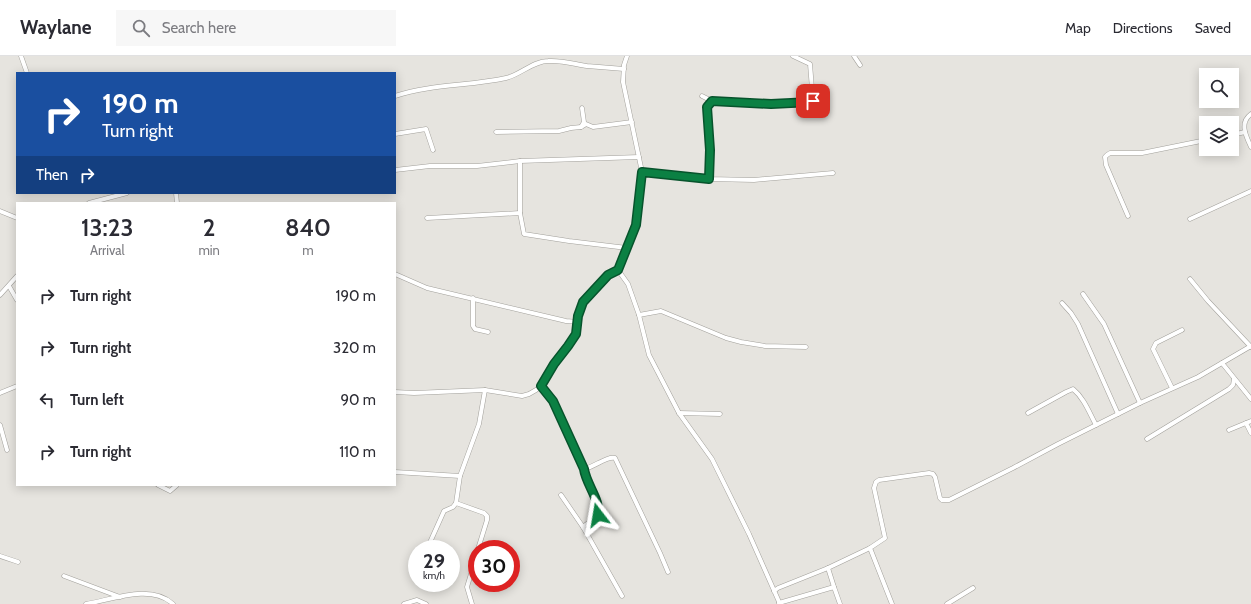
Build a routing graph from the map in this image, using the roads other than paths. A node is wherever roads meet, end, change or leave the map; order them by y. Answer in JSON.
{"nodes":[{"id":1,"x":21,"y":56,"type":"edge"},
{"id":2,"x":627,"y":56,"type":"edge"},
{"id":3,"x":793,"y":56,"type":"edge"},
{"id":4,"x":854,"y":56,"type":"edge"},
{"id":5,"x":860,"y":65,"type":"dead end"},
{"id":6,"x":624,"y":70,"type":"junction"},
{"id":7,"x":27,"y":72,"type":"edge"},
{"id":8,"x":396,"y":96,"type":"edge"},
{"id":9,"x":702,"y":96,"type":"dead end"},
{"id":10,"x":712,"y":101,"type":"junction"},
{"id":11,"x":582,"y":108,"type":"dead end"},
{"id":12,"x":1251,"y":114,"type":"edge"},
{"id":13,"x":632,"y":122,"type":"junction"},
{"id":14,"x":581,"y":127,"type":"junction"},
{"id":15,"x":496,"y":132,"type":"dead end"},
{"id":16,"x":1245,"y":132,"type":"junction"},
{"id":17,"x":1239,"y":133,"type":"edge"},
{"id":18,"x":396,"y":134,"type":"edge"},
{"id":19,"x":1199,"y":141,"type":"edge"},
{"id":20,"x":1251,"y":147,"type":"edge"},
{"id":21,"x":434,"y":150,"type":"dead end"},
{"id":22,"x":639,"y":157,"type":"junction"},
{"id":23,"x":520,"y":161,"type":"junction"},
{"id":24,"x":396,"y":170,"type":"edge"},
{"id":25,"x":642,"y":172,"type":"junction"},
{"id":26,"x":833,"y":173,"type":"dead end"},
{"id":27,"x":709,"y":179,"type":"junction"},
{"id":28,"x":1251,"y":190,"type":"edge"},
{"id":29,"x":121,"y":194,"type":"edge"},
{"id":30,"x":93,"y":202,"type":"edge"},
{"id":31,"x":0,"y":211,"type":"edge"},
{"id":32,"x":520,"y":213,"type":"junction"},
{"id":33,"x":1128,"y":216,"type":"dead end"},
{"id":34,"x":16,"y":218,"type":"edge"},
{"id":35,"x":427,"y":218,"type":"dead end"},
{"id":36,"x":1190,"y":219,"type":"dead end"},
{"id":37,"x":627,"y":248,"type":"junction"},
{"id":38,"x":618,"y":270,"type":"junction"},
{"id":39,"x":396,"y":274,"type":"edge"},
{"id":40,"x":16,"y":277,"type":"edge"},
{"id":41,"x":1190,"y":279,"type":"dead end"},
{"id":42,"x":9,"y":286,"type":"junction"},
{"id":43,"x":1083,"y":294,"type":"dead end"},
{"id":44,"x":0,"y":295,"type":"edge"},
{"id":45,"x":16,"y":298,"type":"edge"},
{"id":46,"x":473,"y":298,"type":"junction"},
{"id":47,"x":1062,"y":302,"type":"dead end"},
{"id":48,"x":639,"y":315,"type":"junction"},
{"id":49,"x":578,"y":322,"type":"junction"},
{"id":50,"x":1182,"y":330,"type":"dead end"},
{"id":51,"x":488,"y":332,"type":"dead end"},
{"id":52,"x":806,"y":347,"type":"dead end"},
{"id":53,"x":1251,"y":347,"type":"edge"},
{"id":54,"x":1222,"y":363,"type":"junction"},
{"id":55,"x":1234,"y":379,"type":"junction"},
{"id":56,"x":16,"y":386,"type":"edge"},
{"id":57,"x":541,"y":386,"type":"junction"},
{"id":58,"x":1172,"y":388,"type":"junction"},
{"id":59,"x":485,"y":390,"type":"junction"},
{"id":60,"x":396,"y":392,"type":"edge"},
{"id":61,"x":0,"y":393,"type":"edge"},
{"id":62,"x":1251,"y":399,"type":"edge"},
{"id":63,"x":1140,"y":403,"type":"junction"},
{"id":64,"x":679,"y":413,"type":"junction"},
{"id":65,"x":1028,"y":413,"type":"dead end"},
{"id":66,"x":720,"y":414,"type":"dead end"},
{"id":67,"x":1118,"y":414,"type":"junction"},
{"id":68,"x":1251,"y":421,"type":"edge"},
{"id":69,"x":1246,"y":423,"type":"junction"},
{"id":70,"x":0,"y":425,"type":"edge"},
{"id":71,"x":1096,"y":425,"type":"junction"},
{"id":72,"x":1229,"y":430,"type":"dead end"},
{"id":73,"x":1251,"y":433,"type":"edge"},
{"id":74,"x":1148,"y":439,"type":"dead end"},
{"id":75,"x":7,"y":450,"type":"dead end"},
{"id":76,"x":584,"y":469,"type":"junction"},
{"id":77,"x":396,"y":472,"type":"edge"},
{"id":78,"x":460,"y":476,"type":"junction"},
{"id":79,"x":160,"y":486,"type":"edge"},
{"id":80,"x":176,"y":486,"type":"edge"},
{"id":81,"x":561,"y":495,"type":"dead end"},
{"id":82,"x":456,"y":503,"type":"junction"},
{"id":83,"x":583,"y":527,"type":"junction"},
{"id":84,"x":431,"y":540,"type":"edge"},
{"id":85,"x":481,"y":540,"type":"edge"},
{"id":86,"x":870,"y":548,"type":"junction"},
{"id":87,"x":0,"y":556,"type":"edge"},
{"id":88,"x":18,"y":562,"type":"dead end"},
{"id":89,"x":828,"y":568,"type":"junction"},
{"id":90,"x":668,"y":572,"type":"dead end"},
{"id":91,"x":64,"y":576,"type":"dead end"},
{"id":92,"x":834,"y":587,"type":"junction"},
{"id":93,"x":973,"y":588,"type":"dead end"},
{"id":94,"x":774,"y":591,"type":"junction"},
{"id":95,"x":468,"y":592,"type":"edge"},
{"id":96,"x":622,"y":596,"type":"dead end"},
{"id":97,"x":121,"y":597,"type":"junction"},
{"id":98,"x":779,"y":603,"type":"edge"},
{"id":99,"x":86,"y":604,"type":"edge"},
{"id":100,"x":172,"y":604,"type":"edge"},
{"id":101,"x":404,"y":604,"type":"edge"},
{"id":102,"x":426,"y":604,"type":"edge"},
{"id":103,"x":472,"y":604,"type":"edge"},
{"id":104,"x":840,"y":604,"type":"edge"},
{"id":105,"x":892,"y":604,"type":"edge"},
{"id":106,"x":947,"y":604,"type":"edge"}],
"edges":[{"from":1,"to":7,"type":"street"},
{"from":2,"to":6,"type":"street"},
{"from":3,"to":10,"type":"street"},
{"from":4,"to":5,"type":"street"},
{"from":6,"to":8,"type":"street"},
{"from":6,"to":13,"type":"street"},
{"from":9,"to":10,"type":"street"},
{"from":10,"to":27,"type":"street"},
{"from":11,"to":14,"type":"street"},
{"from":12,"to":16,"type":"street"},
{"from":13,"to":14,"type":"street"},
{"from":13,"to":22,"type":"street"},
{"from":14,"to":15,"type":"street"},
{"from":16,"to":17,"type":"street"},
{"from":16,"to":20,"type":"street"},
{"from":18,"to":21,"type":"street"},
{"from":19,"to":33,"type":"street"},
{"from":22,"to":23,"type":"street"},
{"from":22,"to":25,"type":"street"},
{"from":23,"to":24,"type":"street"},
{"from":23,"to":32,"type":"street"},
{"from":25,"to":27,"type":"street"},
{"from":25,"to":37,"type":"street"},
{"from":26,"to":27,"type":"street"},
{"from":28,"to":36,"type":"street"},
{"from":29,"to":30,"type":"street"},
{"from":31,"to":34,"type":"street"},
{"from":32,"to":35,"type":"street"},
{"from":32,"to":37,"type":"street"},
{"from":37,"to":38,"type":"street"},
{"from":38,"to":48,"type":"street"},
{"from":38,"to":49,"type":"street"},
{"from":39,"to":46,"type":"street"},
{"from":40,"to":42,"type":"street"},
{"from":41,"to":53,"type":"street"},
{"from":42,"to":44,"type":"street"},
{"from":42,"to":45,"type":"street"},
{"from":43,"to":63,"type":"street"},
{"from":46,"to":49,"type":"street"},
{"from":46,"to":51,"type":"street"},
{"from":47,"to":67,"type":"street"},
{"from":48,"to":52,"type":"street"},
{"from":48,"to":64,"type":"street"},
{"from":49,"to":57,"type":"street"},
{"from":50,"to":58,"type":"street"},
{"from":53,"to":54,"type":"street"},
{"from":54,"to":55,"type":"street"},
{"from":54,"to":58,"type":"street"},
{"from":55,"to":62,"type":"street"},
{"from":55,"to":74,"type":"street"},
{"from":56,"to":61,"type":"street"},
{"from":57,"to":59,"type":"street"},
{"from":57,"to":76,"type":"street"},
{"from":58,"to":63,"type":"street"},
{"from":59,"to":60,"type":"street"},
{"from":59,"to":78,"type":"street"},
{"from":63,"to":67,"type":"street"},
{"from":64,"to":66,"type":"street"},
{"from":64,"to":94,"type":"street"},
{"from":65,"to":71,"type":"street"},
{"from":67,"to":71,"type":"street"},
{"from":68,"to":69,"type":"street"},
{"from":69,"to":72,"type":"street"},
{"from":69,"to":73,"type":"street"},
{"from":70,"to":75,"type":"street"},
{"from":71,"to":86,"type":"street"},
{"from":76,"to":83,"type":"street"},
{"from":76,"to":90,"type":"street"},
{"from":77,"to":78,"type":"street"},
{"from":78,"to":82,"type":"street"},
{"from":79,"to":80,"type":"street"},
{"from":81,"to":83,"type":"street"},
{"from":82,"to":84,"type":"street"},
{"from":82,"to":85,"type":"street"},
{"from":83,"to":96,"type":"street"},
{"from":86,"to":89,"type":"street"},
{"from":86,"to":105,"type":"street"},
{"from":87,"to":88,"type":"street"},
{"from":89,"to":92,"type":"street"},
{"from":89,"to":94,"type":"street"},
{"from":91,"to":97,"type":"street"},
{"from":92,"to":98,"type":"street"},
{"from":92,"to":104,"type":"street"},
{"from":93,"to":106,"type":"street"},
{"from":94,"to":98,"type":"street"},
{"from":95,"to":103,"type":"street"},
{"from":97,"to":99,"type":"street"},
{"from":97,"to":100,"type":"street"},
{"from":101,"to":102,"type":"street"}]}
